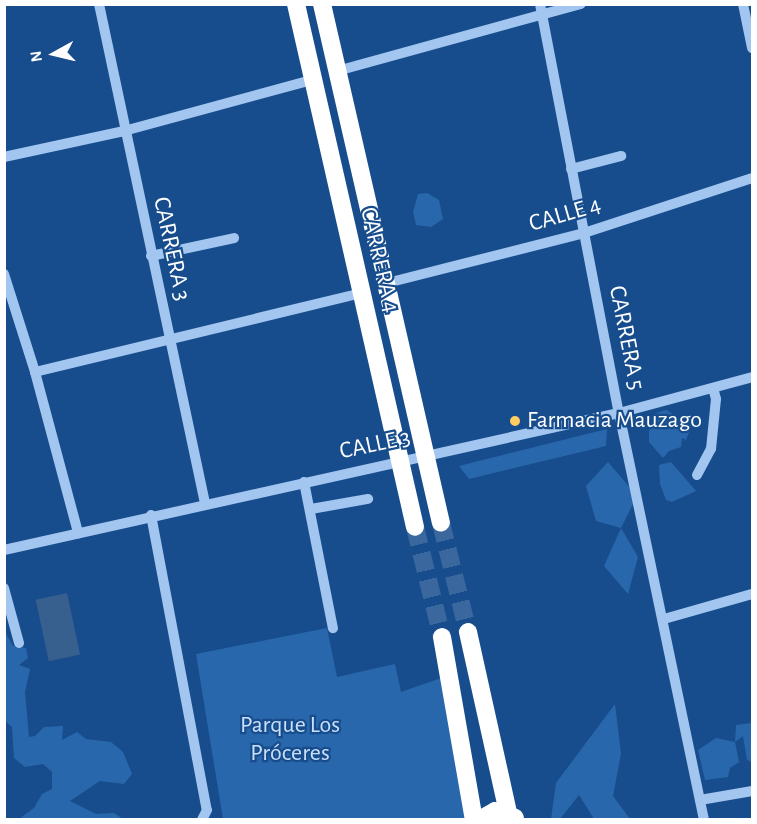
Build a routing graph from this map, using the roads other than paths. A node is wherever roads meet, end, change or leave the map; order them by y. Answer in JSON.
{"nodes":[{"id":1,"x":99,"y":4,"type":"edge"},
{"id":2,"x":296,"y":4,"type":"edge"},
{"id":3,"x":322,"y":4,"type":"edge"},
{"id":4,"x":581,"y":4,"type":"edge"},
{"id":5,"x":743,"y":4,"type":"edge"},
{"id":6,"x":541,"y":10,"type":"edge"},
{"id":7,"x":753,"y":48,"type":"edge"},
{"id":8,"x":337,"y":71,"type":"junction"},
{"id":9,"x":312,"y":80,"type":"junction"},
{"id":10,"x":124,"y":131,"type":"junction"},
{"id":11,"x":621,"y":156,"type":"dead end"},
{"id":12,"x":4,"y":157,"type":"edge"},
{"id":13,"x":571,"y":169,"type":"junction"},
{"id":14,"x":753,"y":178,"type":"edge"},
{"id":15,"x":584,"y":233,"type":"junction"},
{"id":16,"x":234,"y":238,"type":"dead end"},
{"id":17,"x":151,"y":256,"type":"junction"},
{"id":18,"x":4,"y":274,"type":"edge"},
{"id":19,"x":387,"y":283,"type":"junction"},
{"id":20,"x":362,"y":293,"type":"junction"},
{"id":21,"x":169,"y":338,"type":"junction"},
{"id":22,"x":35,"y":372,"type":"junction"},
{"id":23,"x":753,"y":377,"type":"edge"},
{"id":24,"x":713,"y":388,"type":"junction"},
{"id":25,"x":619,"y":413,"type":"junction"},
{"id":26,"x":425,"y":456,"type":"junction"},
{"id":27,"x":400,"y":461,"type":"junction"},
{"id":28,"x":698,"y":475,"type":"dead end"},
{"id":29,"x":304,"y":482,"type":"junction"},
{"id":30,"x":368,"y":499,"type":"dead end"},
{"id":31,"x":205,"y":502,"type":"junction"},
{"id":32,"x":311,"y":509,"type":"junction"},
{"id":33,"x":151,"y":515,"type":"junction"},
{"id":34,"x":441,"y":523,"type":"tunnel mouth"},
{"id":35,"x":415,"y":527,"type":"tunnel mouth"},
{"id":36,"x":78,"y":533,"type":"junction"},
{"id":37,"x":4,"y":550,"type":"edge"},
{"id":38,"x":4,"y":588,"type":"edge"},
{"id":39,"x":753,"y":594,"type":"edge"},
{"id":40,"x":664,"y":619,"type":"junction"},
{"id":41,"x":333,"y":628,"type":"dead end"},
{"id":42,"x":468,"y":632,"type":"tunnel mouth"},
{"id":43,"x":442,"y":637,"type":"tunnel mouth"},
{"id":44,"x":19,"y":643,"type":"dead end"},
{"id":45,"x":753,"y":790,"type":"edge"},
{"id":46,"x":700,"y":800,"type":"junction"},
{"id":47,"x":512,"y":816,"type":"edge"},
{"id":48,"x":202,"y":819,"type":"edge"},
{"id":49,"x":474,"y":819,"type":"edge"},
{"id":50,"x":478,"y":819,"type":"edge"},
{"id":51,"x":704,"y":819,"type":"edge"}],
"edges":[{"from":1,"to":10,"type":"street","name":"CARRERA 3"},
{"from":2,"to":9,"type":"highway","name":"CARRERA 4"},
{"from":3,"to":8,"type":"highway","name":"CARRERA 4"},
{"from":4,"to":6,"type":"street"},
{"from":5,"to":7,"type":"street"},
{"from":6,"to":8,"type":"street"},
{"from":6,"to":13,"type":"street","name":"CARRERA 5"},
{"from":8,"to":19,"type":"highway","name":"CARRERA 4"},
{"from":9,"to":10,"type":"street"},
{"from":9,"to":20,"type":"highway","name":"CARRERA 4"},
{"from":10,"to":12,"type":"street"},
{"from":10,"to":17,"type":"street","name":"CARRERA 3"},
{"from":11,"to":13,"type":"street"},
{"from":13,"to":15,"type":"street","name":"CARRERA 5"},
{"from":14,"to":15,"type":"street","name":"CALLE 4"},
{"from":15,"to":19,"type":"street","name":"CALLE 4"},
{"from":15,"to":25,"type":"street","name":"CARRERA 5"},
{"from":16,"to":17,"type":"street"},
{"from":17,"to":21,"type":"street","name":"CARRERA 3"},
{"from":18,"to":22,"type":"street"},
{"from":19,"to":26,"type":"highway","name":"CARRERA 4"},
{"from":20,"to":21,"type":"street"},
{"from":20,"to":27,"type":"highway","name":"CARRERA 4"},
{"from":21,"to":22,"type":"street"},
{"from":21,"to":31,"type":"street","name":"CARRERA 3"},
{"from":22,"to":36,"type":"street"},
{"from":23,"to":24,"type":"street","name":"CALLE 3"},
{"from":24,"to":25,"type":"street","name":"CALLE 3"},
{"from":24,"to":28,"type":"street"},
{"from":25,"to":26,"type":"street","name":"CALLE 3"},
{"from":25,"to":40,"type":"street","name":"CARRERA 5"},
{"from":26,"to":27,"type":"street","name":"CALLE 3"},
{"from":26,"to":34,"type":"highway","name":"CARRERA 4"},
{"from":27,"to":29,"type":"street","name":"CALLE 3"},
{"from":27,"to":35,"type":"highway","name":"CARRERA 4"},
{"from":29,"to":31,"type":"street","name":"CALLE 3"},
{"from":29,"to":32,"type":"street"},
{"from":30,"to":32,"type":"street"},
{"from":31,"to":33,"type":"street","name":"CALLE 3"},
{"from":32,"to":41,"type":"street"},
{"from":33,"to":36,"type":"street","name":"CALLE 3"},
{"from":33,"to":48,"type":"street"},
{"from":36,"to":37,"type":"street","name":"CALLE 3"},
{"from":38,"to":44,"type":"street"},
{"from":39,"to":40,"type":"street"},
{"from":40,"to":46,"type":"street","name":"CARRERA 5"},
{"from":42,"to":47,"type":"highway"},
{"from":43,"to":49,"type":"highway"},
{"from":45,"to":46,"type":"street"},
{"from":46,"to":51,"type":"street","name":"CARRERA 5"},
{"from":47,"to":50,"type":"highway"}]}
